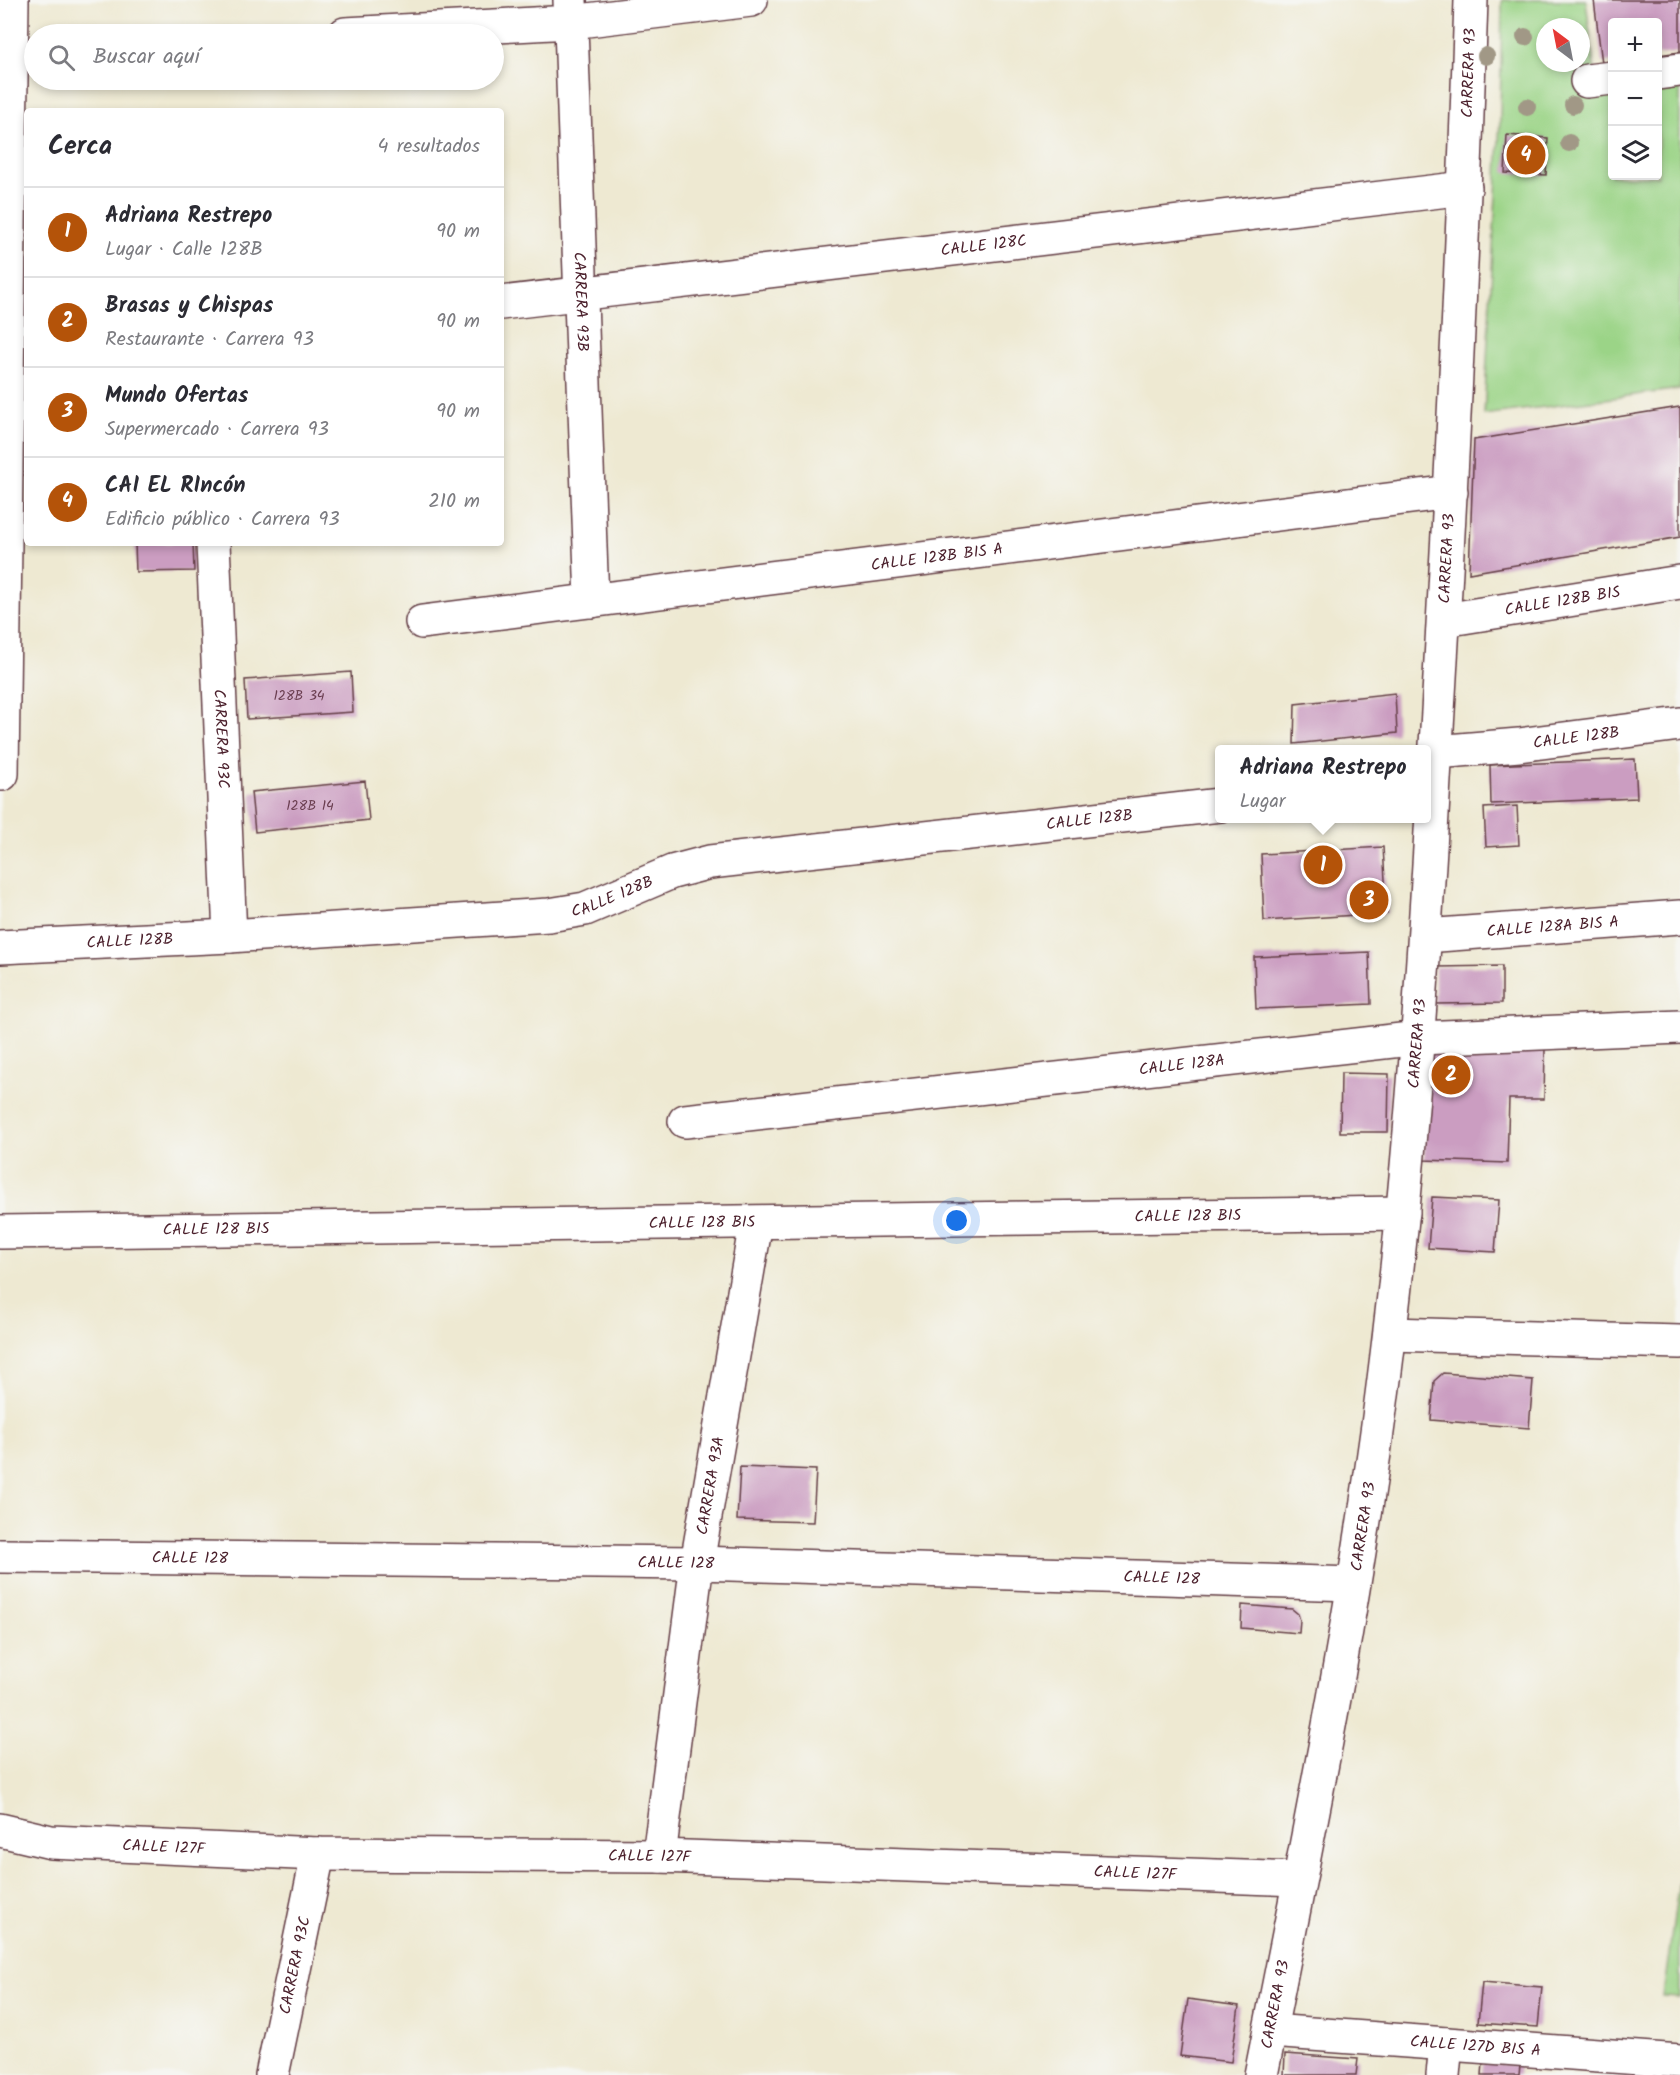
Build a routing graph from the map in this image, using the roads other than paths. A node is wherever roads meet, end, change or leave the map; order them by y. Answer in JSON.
{"nodes":[{"id":1,"x":12,"y":0,"type":"edge"},
{"id":2,"x":751,"y":0,"type":"edge"},
{"id":3,"x":1471,"y":0,"type":"edge"},
{"id":4,"x":570,"y":11,"type":"edge"},
{"id":5,"x":443,"y":24,"type":"edge"},
{"id":6,"x":23,"y":52,"type":"edge"},
{"id":7,"x":1680,"y":70,"type":"edge"},
{"id":8,"x":1662,"y":72,"type":"edge"},
{"id":9,"x":1465,"y":188,"type":"junction"},
{"id":10,"x":581,"y":294,"type":"junction"},
{"id":11,"x":504,"y":303,"type":"edge"},
{"id":12,"x":3,"y":426,"type":"edge"},
{"id":13,"x":16,"y":462,"type":"edge"},
{"id":14,"x":1450,"y":492,"type":"junction"},
{"id":15,"x":213,"y":546,"type":"edge"},
{"id":16,"x":1680,"y":582,"type":"edge"},
{"id":17,"x":592,"y":601,"type":"junction"},
{"id":18,"x":1444,"y":620,"type":"junction"},
{"id":19,"x":422,"y":622,"type":"dead end"},
{"id":20,"x":1680,"y":724,"type":"edge"},
{"id":21,"x":1432,"y":772,"type":"edge"},
{"id":22,"x":2,"y":774,"type":"dead end"},
{"id":23,"x":1431,"y":795,"type":"edge"},
{"id":24,"x":1215,"y":806,"type":"edge"},
{"id":25,"x":1430,"y":823,"type":"edge"},
{"id":26,"x":1680,"y":917,"type":"edge"},
{"id":27,"x":230,"y":936,"type":"junction"},
{"id":28,"x":1425,"y":936,"type":"junction"},
{"id":29,"x":0,"y":947,"type":"edge"},
{"id":30,"x":1680,"y":1028,"type":"edge"},
{"id":31,"x":1419,"y":1038,"type":"junction"},
{"id":32,"x":685,"y":1121,"type":"dead end"},
{"id":33,"x":1403,"y":1213,"type":"junction"},
{"id":34,"x":756,"y":1223,"type":"junction"},
{"id":35,"x":0,"y":1232,"type":"edge"},
{"id":36,"x":1390,"y":1334,"type":"junction"},
{"id":37,"x":1680,"y":1342,"type":"edge"},
{"id":38,"x":0,"y":1557,"type":"edge"},
{"id":39,"x":697,"y":1563,"type":"junction"},
{"id":40,"x":1353,"y":1584,"type":"junction"},
{"id":41,"x":0,"y":1830,"type":"edge"},
{"id":42,"x":318,"y":1854,"type":"junction"},
{"id":43,"x":659,"y":1856,"type":"junction"},
{"id":44,"x":1299,"y":1879,"type":"junction"},
{"id":45,"x":1270,"y":2031,"type":"junction"},
{"id":46,"x":1445,"y":2059,"type":"edge"},
{"id":47,"x":1680,"y":2061,"type":"edge"},
{"id":48,"x":272,"y":2075,"type":"edge"},
{"id":49,"x":1261,"y":2075,"type":"edge"}],
"edges":[{"from":1,"to":6,"type":"street"},
{"from":2,"to":4,"type":"street"},
{"from":3,"to":9,"type":"street","name":"CARRERA 93"},
{"from":4,"to":5,"type":"street"},
{"from":4,"to":10,"type":"street","name":"CARRERA 93B"},
{"from":6,"to":12,"type":"street"},
{"from":7,"to":8,"type":"street"},
{"from":9,"to":10,"type":"street","name":"CALLE 128C"},
{"from":9,"to":14,"type":"street","name":"CARRERA 93"},
{"from":10,"to":11,"type":"street","name":"CALLE 128C"},
{"from":10,"to":17,"type":"street","name":"CARRERA 93B"},
{"from":12,"to":13,"type":"street"},
{"from":13,"to":22,"type":"street"},
{"from":14,"to":17,"type":"street","name":"CALLE 128B BIS A"},
{"from":14,"to":18,"type":"street","name":"CARRERA 93"},
{"from":15,"to":27,"type":"street","name":"CARRERA 93C"},
{"from":16,"to":18,"type":"street","name":"CALLE 128B BIS"},
{"from":17,"to":19,"type":"street","name":"CALLE 128B BIS A"},
{"from":18,"to":21,"type":"street","name":"CARRERA 93"},
{"from":20,"to":21,"type":"street","name":"CALLE 128B"},
{"from":21,"to":23,"type":"street","name":"CARRERA 93"},
{"from":24,"to":27,"type":"street","name":"CALLE 128B"},
{"from":25,"to":28,"type":"street","name":"CARRERA 93"},
{"from":26,"to":28,"type":"street","name":"CALLE 128A BIS A"},
{"from":27,"to":29,"type":"street","name":"CALLE 128B"},
{"from":28,"to":31,"type":"street","name":"CARRERA 93"},
{"from":30,"to":31,"type":"street","name":"CALLE 128A"},
{"from":31,"to":32,"type":"street","name":"CALLE 128A"},
{"from":31,"to":33,"type":"street","name":"CARRERA 93"},
{"from":33,"to":34,"type":"street","name":"CALLE 128 BIS"},
{"from":33,"to":36,"type":"street","name":"CARRERA 93"},
{"from":34,"to":35,"type":"street","name":"CALLE 128 BIS"},
{"from":34,"to":39,"type":"street","name":"CARRERA 93A"},
{"from":36,"to":37,"type":"street"},
{"from":36,"to":40,"type":"street","name":"CARRERA 93"},
{"from":38,"to":39,"type":"street","name":"CALLE 128"},
{"from":39,"to":40,"type":"street","name":"CALLE 128"},
{"from":39,"to":43,"type":"street","name":"CARRERA 93A"},
{"from":40,"to":44,"type":"street","name":"CARRERA 93"},
{"from":41,"to":42,"type":"street","name":"CALLE 127F"},
{"from":42,"to":43,"type":"street","name":"CALLE 127F"},
{"from":42,"to":48,"type":"street","name":"CARRERA 93C"},
{"from":43,"to":44,"type":"street","name":"CALLE 127F"},
{"from":44,"to":45,"type":"street","name":"CARRERA 93"},
{"from":45,"to":46,"type":"street","name":"CALLE 127D BIS A"},
{"from":45,"to":49,"type":"street","name":"CARRERA 93"},
{"from":46,"to":47,"type":"street","name":"CALLE 127D BIS A"}]}
